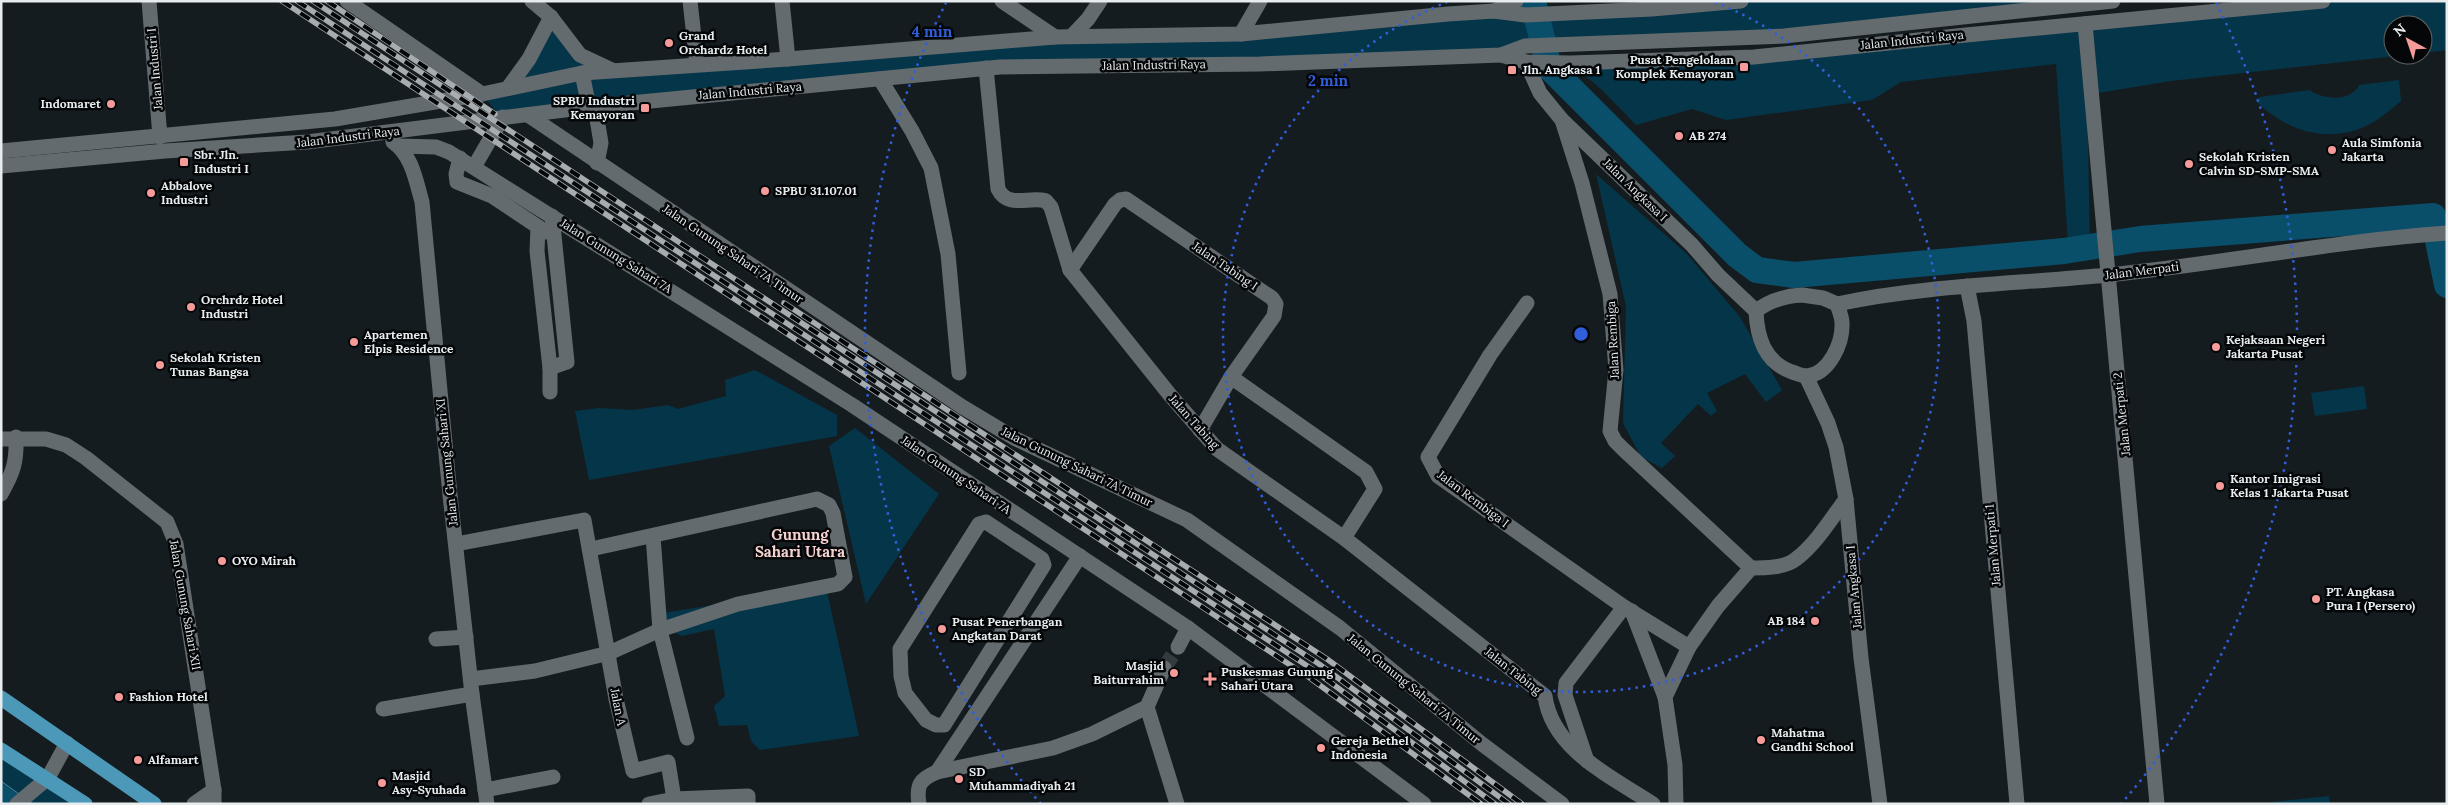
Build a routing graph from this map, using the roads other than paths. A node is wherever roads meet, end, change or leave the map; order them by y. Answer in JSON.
{"nodes":[{"id":1,"x":149,"y":1,"type":"edge"},
{"id":2,"x":348,"y":1,"type":"edge"},
{"id":3,"x":532,"y":1,"type":"edge"},
{"id":4,"x":690,"y":1,"type":"edge"},
{"id":5,"x":782,"y":1,"type":"edge"},
{"id":6,"x":1002,"y":1,"type":"edge"},
{"id":7,"x":1100,"y":1,"type":"edge"},
{"id":8,"x":1260,"y":1,"type":"edge"},
{"id":9,"x":1516,"y":1,"type":"edge"},
{"id":10,"x":1741,"y":1,"type":"edge"},
{"id":11,"x":2113,"y":1,"type":"edge"},
{"id":12,"x":2315,"y":2,"type":"edge"},
{"id":13,"x":2083,"y":3,"type":"edge"},
{"id":14,"x":1447,"y":8,"type":"edge"},
{"id":15,"x":1494,"y":11,"type":"junction"},
{"id":16,"x":551,"y":17,"type":"junction"},
{"id":17,"x":2085,"y":24,"type":"junction"},
{"id":18,"x":1240,"y":34,"type":"junction"},
{"id":19,"x":1072,"y":36,"type":"junction"},
{"id":20,"x":1784,"y":36,"type":"junction"},
{"id":21,"x":1055,"y":37,"type":"junction"},
{"id":22,"x":1501,"y":55,"type":"junction"},
{"id":23,"x":1754,"y":57,"type":"junction"},
{"id":24,"x":788,"y":59,"type":"junction"},
{"id":25,"x":1533,"y":62,"type":"junction"},
{"id":26,"x":697,"y":64,"type":"junction"},
{"id":27,"x":986,"y":68,"type":"junction"},
{"id":28,"x":614,"y":70,"type":"junction"},
{"id":29,"x":582,"y":73,"type":"junction"},
{"id":30,"x":880,"y":79,"type":"junction"},
{"id":31,"x":508,"y":88,"type":"junction"},
{"id":32,"x":482,"y":94,"type":"junction"},
{"id":33,"x":592,"y":107,"type":"junction"},
{"id":34,"x":528,"y":115,"type":"junction"},
{"id":35,"x":503,"y":117,"type":"junction"},
{"id":36,"x":1562,"y":120,"type":"junction"},
{"id":37,"x":380,"y":133,"type":"junction"},
{"id":38,"x":160,"y":137,"type":"junction"},
{"id":39,"x":62,"y":145,"type":"junction"},
{"id":40,"x":398,"y":146,"type":"junction"},
{"id":41,"x":1,"y":151,"type":"edge"},
{"id":42,"x":460,"y":158,"type":"junction"},
{"id":43,"x":63,"y":161,"type":"junction"},
{"id":44,"x":597,"y":163,"type":"junction"},
{"id":45,"x":1,"y":166,"type":"edge"},
{"id":46,"x":474,"y":167,"type":"junction"},
{"id":47,"x":496,"y":189,"type":"junction"},
{"id":48,"x":552,"y":216,"type":"junction"},
{"id":49,"x":538,"y":227,"type":"junction"},
{"id":50,"x":2445,"y":233,"type":"edge"},
{"id":51,"x":555,"y":238,"type":"junction"},
{"id":52,"x":1070,"y":270,"type":"junction"},
{"id":53,"x":2108,"y":276,"type":"junction"},
{"id":54,"x":1967,"y":286,"type":"junction"},
{"id":55,"x":1527,"y":303,"type":"dead end"},
{"id":56,"x":1837,"y":304,"type":"junction"},
{"id":57,"x":1756,"y":310,"type":"junction"},
{"id":58,"x":550,"y":368,"type":"junction"},
{"id":59,"x":959,"y":373,"type":"dead end"},
{"id":60,"x":1806,"y":376,"type":"junction"},
{"id":61,"x":1231,"y":377,"type":"junction"},
{"id":62,"x":550,"y":392,"type":"dead end"},
{"id":63,"x":1200,"y":430,"type":"junction"},
{"id":64,"x":9,"y":438,"type":"edge"},
{"id":65,"x":1,"y":494,"type":"edge"},
{"id":66,"x":1846,"y":499,"type":"junction"},
{"id":67,"x":1029,"y":523,"type":"junction"},
{"id":68,"x":653,"y":536,"type":"junction"},
{"id":69,"x":1344,"y":538,"type":"junction"},
{"id":70,"x":1016,"y":542,"type":"junction"},
{"id":71,"x":456,"y":544,"type":"junction"},
{"id":72,"x":591,"y":549,"type":"junction"},
{"id":73,"x":1080,"y":556,"type":"junction"},
{"id":74,"x":1751,"y":568,"type":"junction"},
{"id":75,"x":1628,"y":609,"type":"junction"},
{"id":76,"x":1188,"y":628,"type":"junction"},
{"id":77,"x":660,"y":630,"type":"junction"},
{"id":78,"x":466,"y":636,"type":"junction"},
{"id":79,"x":436,"y":639,"type":"dead end"},
{"id":80,"x":1178,"y":647,"type":"tunnel mouth"},
{"id":81,"x":1689,"y":647,"type":"junction"},
{"id":82,"x":609,"y":653,"type":"junction"},
{"id":83,"x":1164,"y":668,"type":"tunnel mouth"},
{"id":84,"x":471,"y":679,"type":"junction"},
{"id":85,"x":472,"y":694,"type":"junction"},
{"id":86,"x":1565,"y":695,"type":"junction"},
{"id":87,"x":1545,"y":696,"type":"junction"},
{"id":88,"x":1665,"y":697,"type":"junction"},
{"id":89,"x":1,"y":698,"type":"edge"},
{"id":90,"x":1147,"y":707,"type":"junction"},
{"id":91,"x":383,"y":708,"type":"dead end"},
{"id":92,"x":687,"y":738,"type":"dead end"},
{"id":93,"x":67,"y":743,"type":"junction"},
{"id":94,"x":1,"y":750,"type":"edge"},
{"id":95,"x":1587,"y":761,"type":"junction"},
{"id":96,"x":937,"y":772,"type":"junction"},
{"id":97,"x":554,"y":777,"type":"dead end"},
{"id":98,"x":48,"y":778,"type":"junction"},
{"id":99,"x":214,"y":797,"type":"edge"},
{"id":100,"x":486,"y":797,"type":"edge"},
{"id":101,"x":660,"y":802,"type":"edge"},
{"id":102,"x":1421,"y":803,"type":"edge"},
{"id":103,"x":17,"y":804,"type":"edge"},
{"id":104,"x":85,"y":804,"type":"edge"},
{"id":105,"x":154,"y":804,"type":"edge"},
{"id":106,"x":194,"y":804,"type":"edge"},
{"id":107,"x":748,"y":804,"type":"edge"},
{"id":108,"x":919,"y":804,"type":"edge"},
{"id":109,"x":1177,"y":804,"type":"edge"},
{"id":110,"x":1562,"y":804,"type":"edge"},
{"id":111,"x":1653,"y":804,"type":"edge"},
{"id":112,"x":1676,"y":804,"type":"edge"},
{"id":113,"x":1880,"y":804,"type":"edge"},
{"id":114,"x":2017,"y":804,"type":"edge"},
{"id":115,"x":2158,"y":804,"type":"edge"}],
"edges":[{"from":1,"to":38,"type":"street","name":"Jalan Industri I"},
{"from":2,"to":32,"type":"street"},
{"from":3,"to":16,"type":"street"},
{"from":4,"to":26,"type":"street"},
{"from":5,"to":24,"type":"street"},
{"from":6,"to":21,"type":"street"},
{"from":7,"to":19,"type":"street"},
{"from":8,"to":18,"type":"street"},
{"from":9,"to":15,"type":"street","name":"Jalan Industri Raya"},
{"from":10,"to":15,"type":"street","name":"Jalan Industri Raya"},
{"from":11,"to":13,"type":"street","name":"Jalan Industri Raya"},
{"from":12,"to":17,"type":"street","name":"Jalan Industri Raya"},
{"from":13,"to":20,"type":"street","name":"Jalan Industri Raya"},
{"from":14,"to":15,"type":"street","name":"Jalan Industri Raya"},
{"from":14,"to":18,"type":"street","name":"Jalan Industri Raya"},
{"from":16,"to":28,"type":"street"},
{"from":16,"to":31,"type":"street"},
{"from":17,"to":23,"type":"street","name":"Jalan Industri Raya"},
{"from":17,"to":53,"type":"street","name":"Jalan Merpati 2"},
{"from":18,"to":19,"type":"street","name":"Jalan Industri Raya"},
{"from":19,"to":21,"type":"street","name":"Jalan Industri Raya"},
{"from":20,"to":22,"type":"street","name":"Jalan Industri Raya"},
{"from":20,"to":23,"type":"street"},
{"from":21,"to":24,"type":"street","name":"Jalan Industri Raya"},
{"from":22,"to":25,"type":"street","name":"Jalan Industri Raya"},
{"from":22,"to":27,"type":"street","name":"Jalan Industri Raya"},
{"from":23,"to":25,"type":"street","name":"Jalan Industri Raya"},
{"from":24,"to":26,"type":"street","name":"Jalan Industri Raya"},
{"from":25,"to":36,"type":"street","name":"Jalan Angkasa I"},
{"from":26,"to":28,"type":"street","name":"Jalan Industri Raya"},
{"from":27,"to":30,"type":"street","name":"Jalan Industri Raya"},
{"from":27,"to":52,"type":"street","name":"Jalan Tabing"},
{"from":28,"to":29,"type":"street","name":"Jalan Industri Raya"},
{"from":29,"to":31,"type":"street","name":"Jalan Industri Raya"},
{"from":29,"to":33,"type":"street"},
{"from":30,"to":33,"type":"street","name":"Jalan Industri Raya"},
{"from":30,"to":59,"type":"street"},
{"from":31,"to":32,"type":"street","name":"Jalan Industri Raya"},
{"from":32,"to":38,"type":"street","name":"Jalan Industri Raya"},
{"from":33,"to":34,"type":"street","name":"Jalan Industri Raya"},
{"from":33,"to":44,"type":"street"},
{"from":34,"to":35,"type":"street","name":"Jalan Industri Raya"},
{"from":34,"to":44,"type":"street","name":"Jalan Gunung Sahari 7A Timur"},
{"from":35,"to":37,"type":"street","name":"Jalan Industri Raya"},
{"from":35,"to":46,"type":"street"},
{"from":36,"to":57,"type":"street","name":"Jalan Angkasa I"},
{"from":36,"to":74,"type":"street","name":"Jalan Rembiga"},
{"from":37,"to":40,"type":"street","name":"Jalan Gunung Sahari XI"},
{"from":37,"to":43,"type":"street","name":"Jalan Industri Raya"},
{"from":38,"to":39,"type":"street","name":"Jalan Industri Raya"},
{"from":39,"to":41,"type":"street","name":"Jalan Industri Raya"},
{"from":39,"to":43,"type":"street"},
{"from":40,"to":42,"type":"street","name":"Jalan Gunung Sahari 7A"},
{"from":40,"to":71,"type":"street","name":"Jalan Gunung Sahari XI"},
{"from":42,"to":46,"type":"street","name":"Jalan Gunung Sahari 7A"},
{"from":42,"to":47,"type":"street"},
{"from":43,"to":45,"type":"street","name":"Jalan Industri Raya"},
{"from":44,"to":110,"type":"street","name":"Jalan Gunung Sahari 7A Timur"},
{"from":46,"to":47,"type":"street","name":"Jalan Gunung Sahari 7A"},
{"from":47,"to":48,"type":"street","name":"Jalan Gunung Sahari 7A"},
{"from":47,"to":49,"type":"street"},
{"from":48,"to":51,"type":"street"},
{"from":48,"to":67,"type":"street","name":"Jalan Gunung Sahari 7A"},
{"from":49,"to":51,"type":"street"},
{"from":49,"to":58,"type":"street"},
{"from":50,"to":53,"type":"street","name":"Jalan Merpati"},
{"from":51,"to":58,"type":"street"},
{"from":52,"to":61,"type":"street","name":"Jalan Tabing I"},
{"from":52,"to":63,"type":"street","name":"Jalan Tabing"},
{"from":53,"to":54,"type":"street","name":"Jalan Merpati"},
{"from":53,"to":115,"type":"street","name":"Jalan Merpati 2"},
{"from":54,"to":56,"type":"street","name":"Jalan Merpati"},
{"from":54,"to":114,"type":"street","name":"Jalan Merpati 1"},
{"from":55,"to":75,"type":"street","name":"Jalan Rembiga I"},
{"from":56,"to":57,"type":"street"},
{"from":56,"to":60,"type":"street"},
{"from":57,"to":60,"type":"street"},
{"from":58,"to":62,"type":"street"},
{"from":60,"to":66,"type":"street","name":"Jalan Angkasa I"},
{"from":61,"to":63,"type":"street","name":"Jalan Tabing I"},
{"from":61,"to":69,"type":"street"},
{"from":63,"to":69,"type":"street","name":"Jalan Tabing"},
{"from":64,"to":65,"type":"street"},
{"from":64,"to":99,"type":"street","name":"Jalan Gunung Sahari XII"},
{"from":66,"to":74,"type":"street"},
{"from":66,"to":113,"type":"street","name":"Jalan Angkasa I"},
{"from":67,"to":70,"type":"street"},
{"from":67,"to":73,"type":"street","name":"Jalan Gunung Sahari 7A"},
{"from":68,"to":72,"type":"street"},
{"from":68,"to":77,"type":"street"},
{"from":68,"to":77,"type":"street"},
{"from":69,"to":87,"type":"street","name":"Jalan Tabing"},
{"from":70,"to":70,"type":"street"},
{"from":71,"to":72,"type":"street","name":"Jalan A"},
{"from":71,"to":78,"type":"street","name":"Jalan Gunung Sahari XI"},
{"from":72,"to":82,"type":"street","name":"Jalan A"},
{"from":73,"to":76,"type":"street","name":"Jalan Gunung Sahari 7A"},
{"from":73,"to":96,"type":"street"},
{"from":74,"to":81,"type":"street"},
{"from":75,"to":81,"type":"street"},
{"from":75,"to":86,"type":"street"},
{"from":75,"to":88,"type":"street"},
{"from":76,"to":80,"type":"street"},
{"from":76,"to":102,"type":"street","name":"Jalan Gunung Sahari 7A"},
{"from":77,"to":82,"type":"street"},
{"from":77,"to":92,"type":"street"},
{"from":78,"to":79,"type":"street"},
{"from":78,"to":84,"type":"street","name":"Jalan Gunung Sahari XI"},
{"from":81,"to":88,"type":"street"},
{"from":82,"to":84,"type":"street"},
{"from":82,"to":101,"type":"street","name":"Jalan A"},
{"from":83,"to":90,"type":"street"},
{"from":84,"to":85,"type":"street","name":"Jalan Gunung Sahari XI"},
{"from":85,"to":91,"type":"street"},
{"from":85,"to":100,"type":"street","name":"Jalan Gunung Sahari XI"},
{"from":86,"to":87,"type":"street","name":"Jalan Tabing"},
{"from":86,"to":95,"type":"street"},
{"from":87,"to":95,"type":"street","name":"Jalan Tabing"},
{"from":88,"to":112,"type":"street"},
{"from":89,"to":93,"type":"main road"},
{"from":90,"to":96,"type":"street"},
{"from":90,"to":109,"type":"street"},
{"from":93,"to":98,"type":"street"},
{"from":93,"to":105,"type":"main road"},
{"from":94,"to":98,"type":"main road"},
{"from":95,"to":111,"type":"street","name":"Jalan Tabing"},
{"from":96,"to":108,"type":"street"},
{"from":97,"to":100,"type":"street"},
{"from":98,"to":103,"type":"street"},
{"from":98,"to":104,"type":"main road"},
{"from":99,"to":106,"type":"street","name":"Jalan Gunung Sahari XII"},
{"from":101,"to":107,"type":"street"}]}
